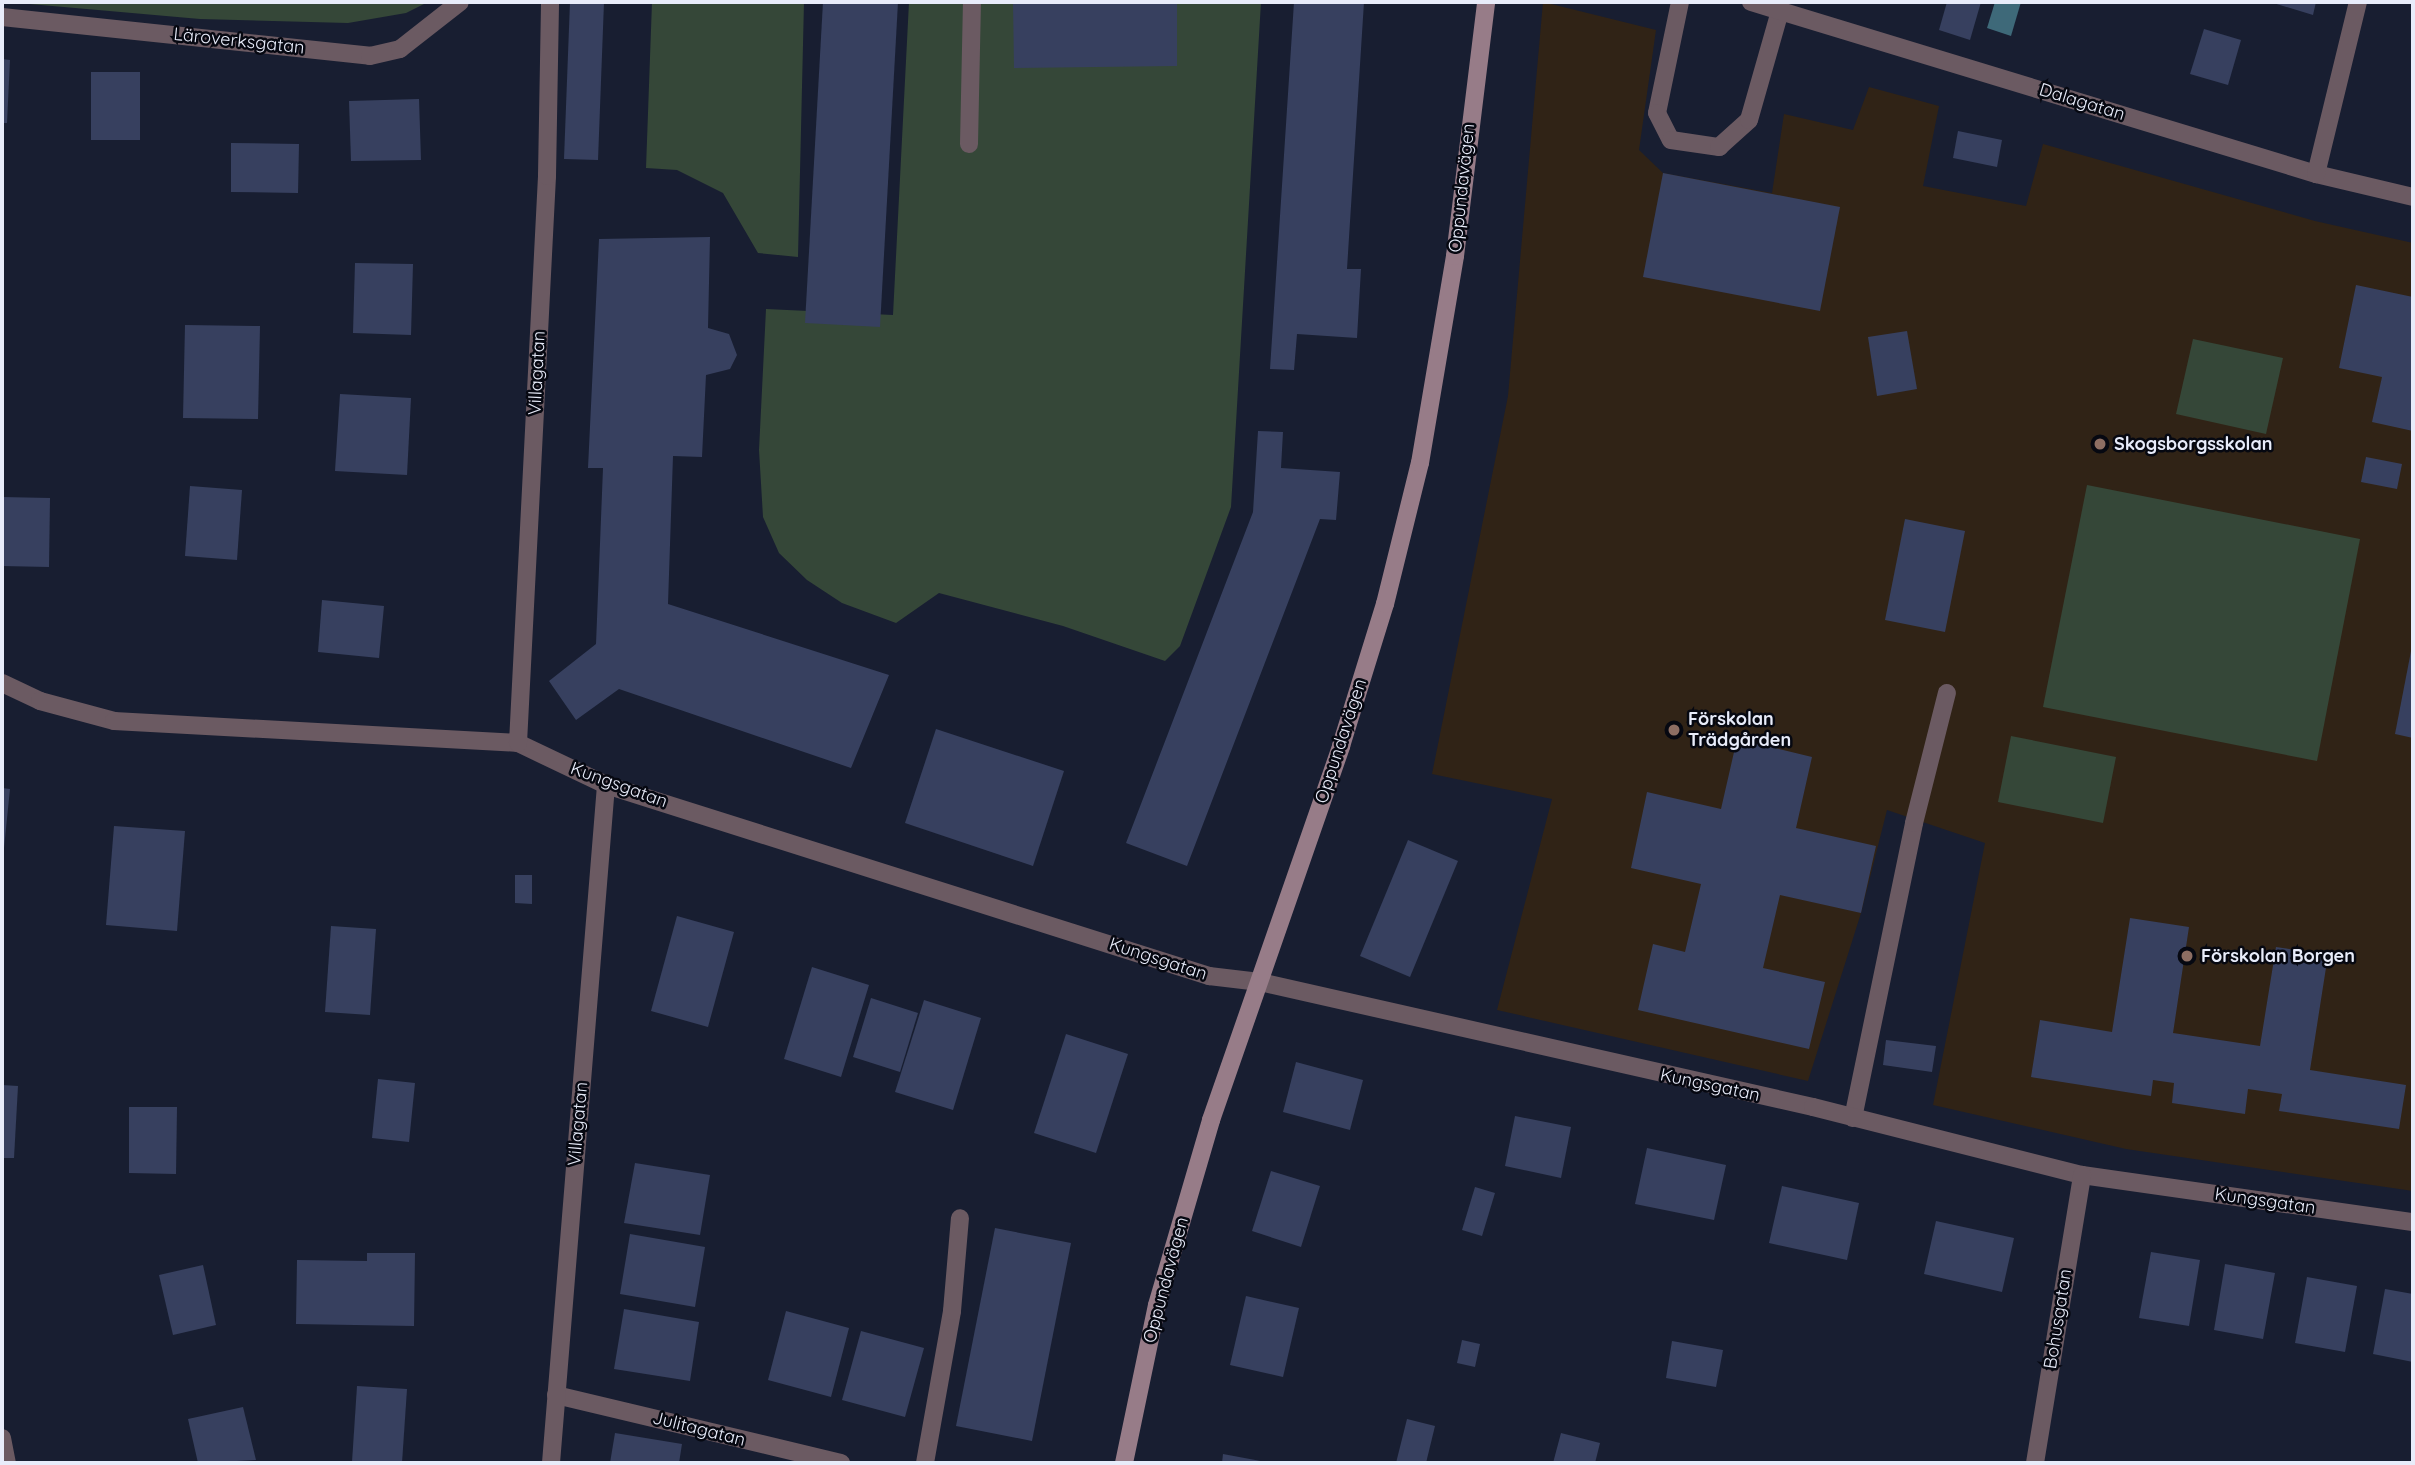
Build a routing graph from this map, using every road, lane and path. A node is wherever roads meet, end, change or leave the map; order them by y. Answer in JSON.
{"nodes":[{"id":1,"x":460,"y":2,"type":"edge"},
{"id":2,"x":550,"y":2,"type":"edge"},
{"id":3,"x":972,"y":2,"type":"edge"},
{"id":4,"x":1486,"y":2,"type":"edge"},
{"id":5,"x":1679,"y":2,"type":"edge"},
{"id":6,"x":1751,"y":2,"type":"edge"},
{"id":7,"x":2358,"y":2,"type":"edge"},
{"id":8,"x":1802,"y":9,"type":"edge"},
{"id":9,"x":1780,"y":10,"type":"junction"},
{"id":10,"x":2,"y":17,"type":"edge"},
{"id":11,"x":969,"y":144,"type":"dead end"},
{"id":12,"x":2316,"y":174,"type":"junction"},
{"id":13,"x":2413,"y":197,"type":"edge"},
{"id":14,"x":2,"y":683,"type":"edge"},
{"id":15,"x":1947,"y":693,"type":"dead end"},
{"id":16,"x":518,"y":743,"type":"junction"},
{"id":17,"x":606,"y":785,"type":"junction"},
{"id":18,"x":1260,"y":982,"type":"junction"},
{"id":19,"x":1853,"y":1118,"type":"junction"},
{"id":20,"x":2082,"y":1175,"type":"junction"},
{"id":21,"x":960,"y":1218,"type":"dead end"},
{"id":22,"x":2413,"y":1222,"type":"edge"},
{"id":23,"x":556,"y":1395,"type":"junction"},
{"id":24,"x":2,"y":1438,"type":"edge"},
{"id":25,"x":7,"y":1463,"type":"edge"},
{"id":26,"x":551,"y":1463,"type":"edge"},
{"id":27,"x":841,"y":1463,"type":"edge"},
{"id":28,"x":925,"y":1463,"type":"edge"},
{"id":29,"x":1125,"y":1463,"type":"edge"},
{"id":30,"x":2035,"y":1463,"type":"edge"}],
"edges":[{"from":1,"to":10,"type":"street","name":"Läroverksgatan"},
{"from":2,"to":16,"type":"street","name":"Villagatan"},
{"from":3,"to":11,"type":"street"},
{"from":4,"to":18,"type":"main road","name":"Oppundavägen"},
{"from":5,"to":9,"type":"street"},
{"from":6,"to":9,"type":"street","name":"Dalagatan"},
{"from":7,"to":12,"type":"street"},
{"from":8,"to":9,"type":"street","name":"Dalagatan"},
{"from":8,"to":12,"type":"street","name":"Dalagatan"},
{"from":12,"to":13,"type":"street","name":"Dalagatan"},
{"from":14,"to":16,"type":"street","name":"Kungsgatan"},
{"from":15,"to":19,"type":"street"},
{"from":16,"to":17,"type":"street","name":"Kungsgatan"},
{"from":17,"to":18,"type":"street","name":"Kungsgatan"},
{"from":17,"to":23,"type":"street","name":"Villagatan"},
{"from":18,"to":19,"type":"street","name":"Kungsgatan"},
{"from":18,"to":29,"type":"main road","name":"Oppundavägen"},
{"from":19,"to":20,"type":"street","name":"Kungsgatan"},
{"from":20,"to":22,"type":"street","name":"Kungsgatan"},
{"from":20,"to":30,"type":"street","name":"Bohusgatan"},
{"from":21,"to":28,"type":"street"},
{"from":23,"to":26,"type":"street","name":"Villagatan"},
{"from":23,"to":27,"type":"street","name":"Julitagatan"},
{"from":24,"to":25,"type":"street"}]}
